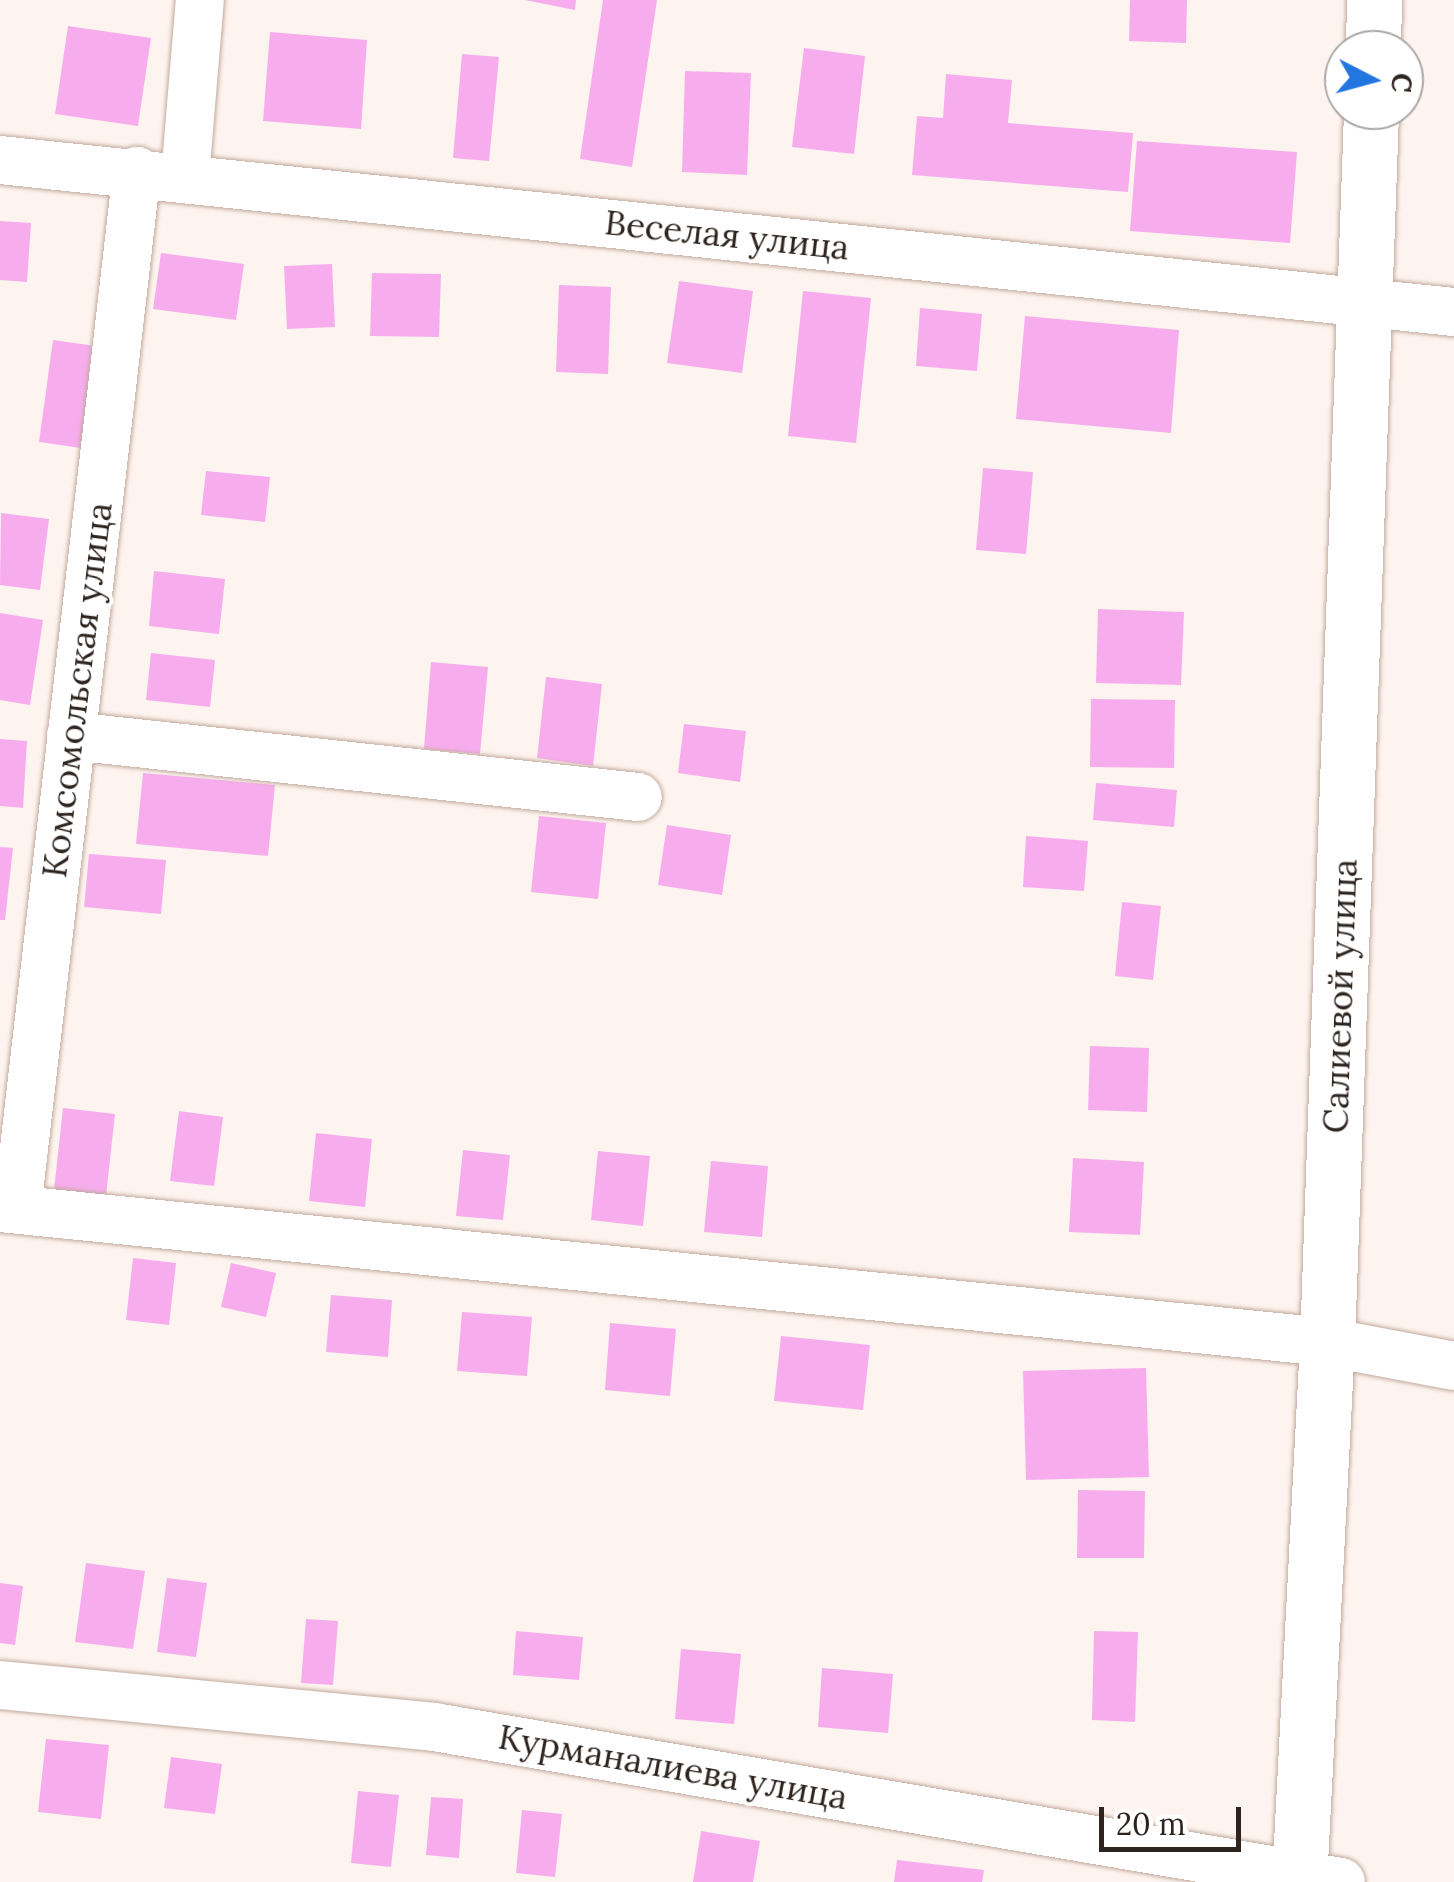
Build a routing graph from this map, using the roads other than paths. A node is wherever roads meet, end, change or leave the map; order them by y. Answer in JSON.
{"nodes":[{"id":1,"x":200,"y":0,"type":"edge"},
{"id":2,"x":1374,"y":0,"type":"edge"},
{"id":3,"x":1373,"y":30,"type":"edge"},
{"id":4,"x":1370,"y":130,"type":"edge"},
{"id":5,"x":0,"y":160,"type":"edge"},
{"id":6,"x":137,"y":171,"type":"junction"},
{"id":7,"x":184,"y":177,"type":"junction"},
{"id":8,"x":1366,"y":304,"type":"junction"},
{"id":9,"x":1454,"y":312,"type":"edge"},
{"id":10,"x":71,"y":736,"type":"junction"},
{"id":11,"x":638,"y":797,"type":"dead end"},
{"id":12,"x":8,"y":1208,"type":"edge"},
{"id":13,"x":1327,"y":1342,"type":"junction"},
{"id":14,"x":1454,"y":1366,"type":"edge"},
{"id":15,"x":0,"y":1685,"type":"edge"},
{"id":16,"x":1313,"y":1879,"type":"edge"}],
"edges":[{"from":1,"to":7,"type":"street"},
{"from":2,"to":3,"type":"main road"},
{"from":4,"to":8,"type":"main road","name":"Салиевой улица"},
{"from":5,"to":6,"type":"street","name":"Веселая улица"},
{"from":6,"to":7,"type":"street","name":"Веселая улица"},
{"from":6,"to":10,"type":"street","name":"Комсомольская улица"},
{"from":7,"to":8,"type":"street","name":"Веселая улица"},
{"from":8,"to":9,"type":"street","name":"Веселая улица"},
{"from":8,"to":13,"type":"main road","name":"Салиевой улица"},
{"from":10,"to":11,"type":"street"},
{"from":10,"to":12,"type":"street","name":"Комсомольская улица"},
{"from":12,"to":13,"type":"street"},
{"from":13,"to":14,"type":"street"},
{"from":13,"to":16,"type":"main road","name":"Салиевой улица"},
{"from":15,"to":16,"type":"street","name":"Курманалиева улица"}]}
